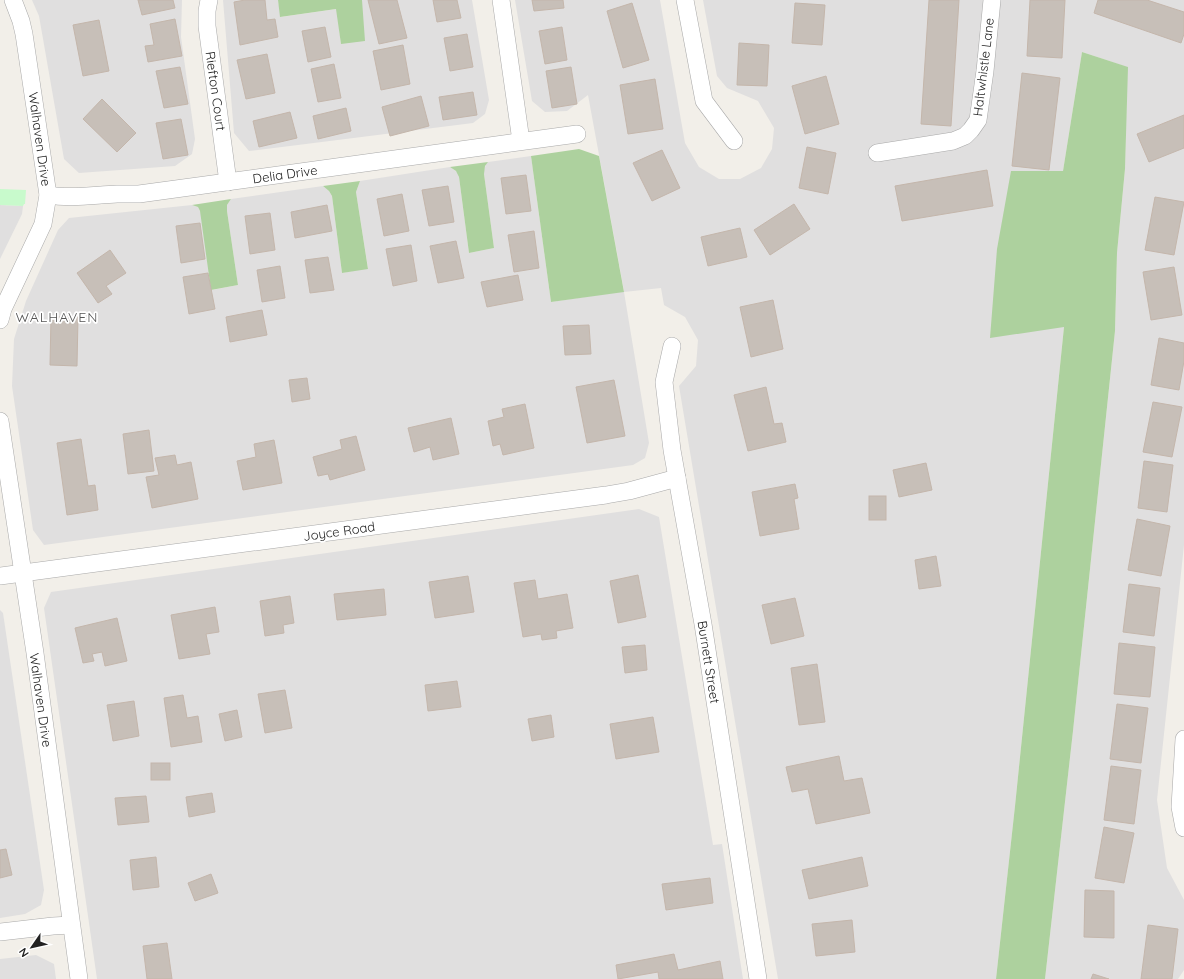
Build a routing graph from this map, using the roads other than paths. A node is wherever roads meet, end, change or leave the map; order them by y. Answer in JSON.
{"nodes":[{"id":1,"x":13,"y":0,"type":"edge"},
{"id":2,"x":208,"y":0,"type":"edge"},
{"id":3,"x":501,"y":0,"type":"edge"},
{"id":4,"x":685,"y":0,"type":"edge"},
{"id":5,"x":992,"y":0,"type":"edge"},
{"id":6,"x":577,"y":134,"type":"dead end"},
{"id":7,"x":521,"y":141,"type":"junction"},
{"id":8,"x":734,"y":141,"type":"dead end"},
{"id":9,"x":877,"y":153,"type":"dead end"},
{"id":10,"x":228,"y":182,"type":"junction"},
{"id":11,"x":48,"y":195,"type":"junction"},
{"id":12,"x":0,"y":320,"type":"edge"},
{"id":13,"x":672,"y":346,"type":"dead end"},
{"id":14,"x":0,"y":421,"type":"edge"},
{"id":15,"x":677,"y":478,"type":"junction"},
{"id":16,"x":22,"y":573,"type":"junction"},
{"id":17,"x":0,"y":576,"type":"edge"},
{"id":18,"x":1184,"y":739,"type":"edge"},
{"id":19,"x":1184,"y":828,"type":"edge"},
{"id":20,"x":71,"y":925,"type":"junction"},
{"id":21,"x":0,"y":932,"type":"edge"},
{"id":22,"x":79,"y":979,"type":"edge"},
{"id":23,"x":758,"y":979,"type":"edge"}],
"edges":[{"from":1,"to":11,"type":"street","name":"Walhaven Drive"},
{"from":2,"to":10,"type":"street","name":"Riefton Court"},
{"from":3,"to":7,"type":"street"},
{"from":4,"to":8,"type":"street"},
{"from":5,"to":9,"type":"street","name":"Haltwhistle Lane"},
{"from":6,"to":7,"type":"street","name":"Delia Drive"},
{"from":7,"to":10,"type":"street","name":"Delia Drive"},
{"from":10,"to":11,"type":"street","name":"Delia Drive"},
{"from":11,"to":12,"type":"street","name":"Walhaven Drive"},
{"from":13,"to":15,"type":"street","name":"Burnett Street"},
{"from":14,"to":16,"type":"street","name":"Walhaven Drive"},
{"from":15,"to":16,"type":"street","name":"Joyce Road"},
{"from":15,"to":23,"type":"street","name":"Burnett Street"},
{"from":16,"to":17,"type":"street","name":"Joyce Road"},
{"from":16,"to":20,"type":"street","name":"Walhaven Drive"},
{"from":18,"to":19,"type":"street"},
{"from":20,"to":21,"type":"street"},
{"from":20,"to":22,"type":"street","name":"Walhaven Drive"}]}
